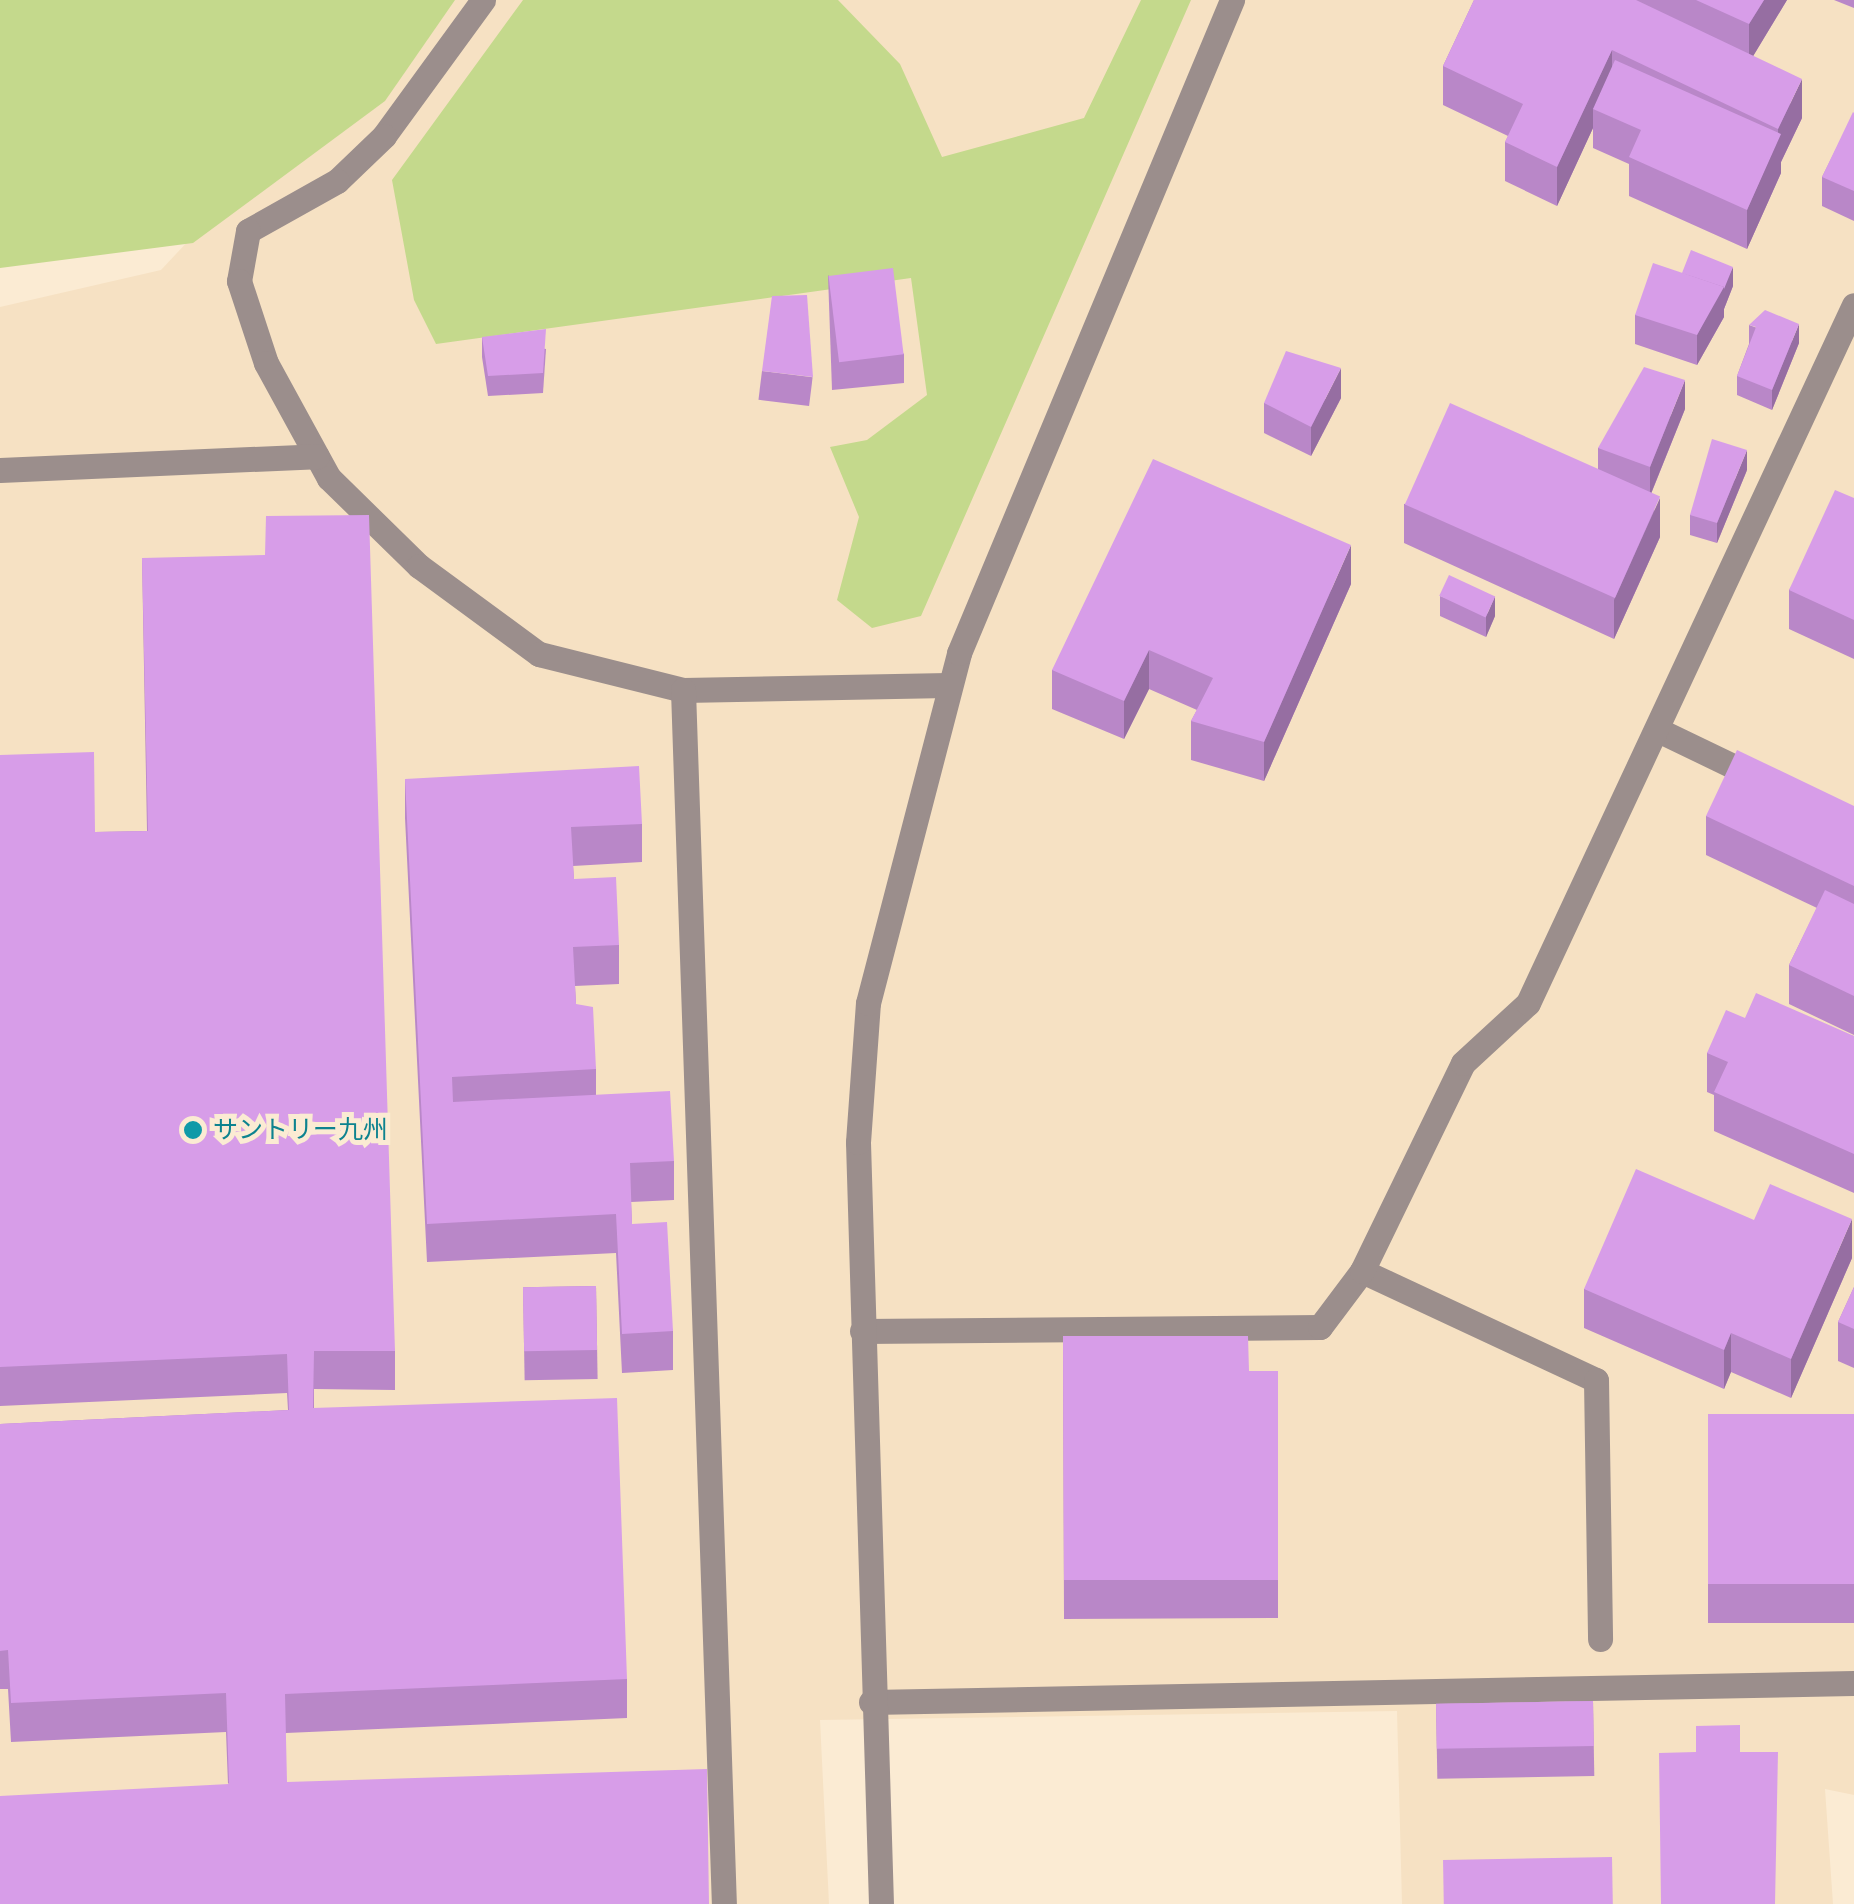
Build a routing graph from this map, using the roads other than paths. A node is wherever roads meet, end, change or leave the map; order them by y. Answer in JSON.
{"nodes":[{"id":1,"x":484,"y":0,"type":"edge"},
{"id":2,"x":1232,"y":0,"type":"edge"},
{"id":3,"x":1854,"y":305,"type":"edge"},
{"id":4,"x":317,"y":456,"type":"junction"},
{"id":5,"x":0,"y":470,"type":"edge"},
{"id":6,"x":948,"y":685,"type":"junction"},
{"id":7,"x":683,"y":690,"type":"junction"},
{"id":8,"x":1658,"y":730,"type":"junction"},
{"id":9,"x":1783,"y":790,"type":"edge"},
{"id":10,"x":1362,"y":1271,"type":"junction"},
{"id":11,"x":862,"y":1332,"type":"junction"},
{"id":12,"x":1600,"y":1639,"type":"dead end"},
{"id":13,"x":1854,"y":1683,"type":"edge"},
{"id":14,"x":872,"y":1702,"type":"junction"},
{"id":15,"x":724,"y":1904,"type":"edge"},
{"id":16,"x":882,"y":1904,"type":"edge"}],
"edges":[{"from":1,"to":4,"type":"street"},
{"from":2,"to":6,"type":"street"},
{"from":3,"to":8,"type":"street"},
{"from":4,"to":5,"type":"street"},
{"from":4,"to":7,"type":"street"},
{"from":6,"to":7,"type":"street"},
{"from":6,"to":11,"type":"street"},
{"from":7,"to":15,"type":"street"},
{"from":8,"to":9,"type":"street"},
{"from":8,"to":10,"type":"street"},
{"from":10,"to":11,"type":"street"},
{"from":10,"to":12,"type":"street"},
{"from":11,"to":14,"type":"street"},
{"from":13,"to":14,"type":"street"},
{"from":14,"to":16,"type":"street"}]}
